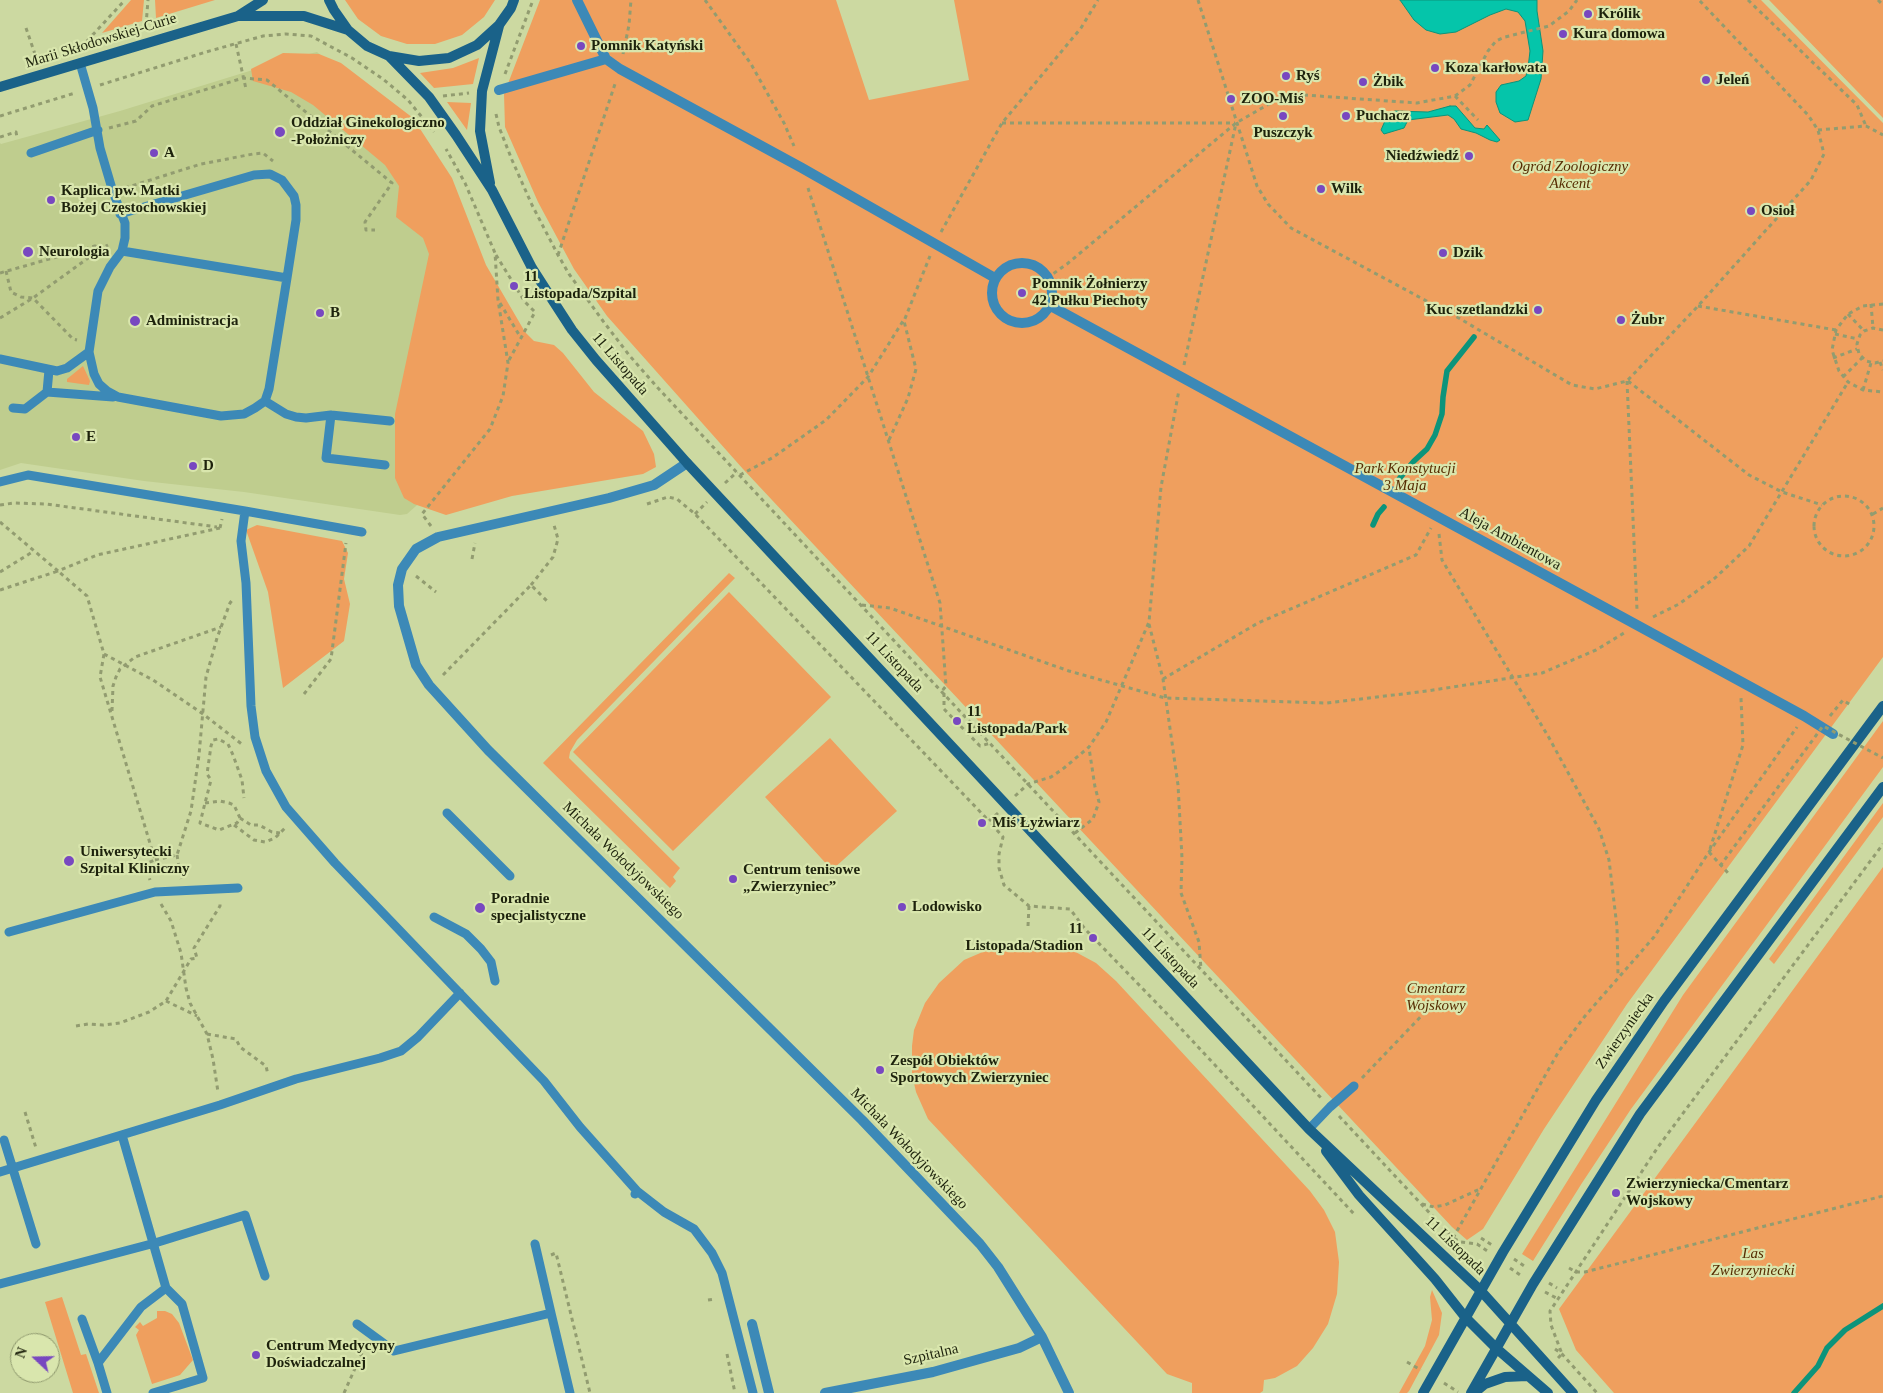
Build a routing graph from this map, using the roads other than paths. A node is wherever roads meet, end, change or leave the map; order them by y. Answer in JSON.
{"nodes":[{"id":1,"x":263,"y":0,"type":"edge"},
{"id":2,"x":330,"y":0,"type":"edge"},
{"id":3,"x":514,"y":0,"type":"edge"},
{"id":4,"x":577,"y":0,"type":"edge"},
{"id":5,"x":238,"y":16,"type":"junction"},
{"id":6,"x":499,"y":25,"type":"junction"},
{"id":7,"x":348,"y":30,"type":"junction"},
{"id":8,"x":389,"y":56,"type":"junction"},
{"id":9,"x":606,"y":59,"type":"junction"},
{"id":10,"x":80,"y":63,"type":"junction"},
{"id":11,"x":0,"y":88,"type":"edge"},
{"id":12,"x":499,"y":90,"type":"road end"},
{"id":13,"x":98,"y":130,"type":"junction"},
{"id":14,"x":31,"y":153,"type":"dead end"},
{"id":15,"x":492,"y":190,"type":"junction"},
{"id":16,"x":120,"y":214,"type":"junction"},
{"id":17,"x":122,"y":251,"type":"junction"},
{"id":18,"x":286,"y":278,"type":"junction"},
{"id":19,"x":995,"y":278,"type":"junction"},
{"id":20,"x":1049,"y":305,"type":"junction"},
{"id":21,"x":89,"y":348,"type":"junction"},
{"id":22,"x":0,"y":359,"type":"edge"},
{"id":23,"x":49,"y":370,"type":"junction"},
{"id":24,"x":47,"y":392,"type":"junction"},
{"id":25,"x":118,"y":397,"type":"junction"},
{"id":26,"x":265,"y":401,"type":"junction"},
{"id":27,"x":13,"y":408,"type":"dead end"},
{"id":28,"x":331,"y":415,"type":"junction"},
{"id":29,"x":390,"y":421,"type":"dead end"},
{"id":30,"x":688,"y":462,"type":"junction"},
{"id":31,"x":386,"y":465,"type":"dead end"},
{"id":32,"x":0,"y":482,"type":"edge"},
{"id":33,"x":245,"y":511,"type":"junction"},
{"id":34,"x":362,"y":532,"type":"dead end"},
{"id":35,"x":1883,"y":706,"type":"edge"},
{"id":36,"x":1833,"y":734,"type":"dead end"},
{"id":37,"x":1883,"y":787,"type":"edge"},
{"id":38,"x":447,"y":813,"type":"dead end"},
{"id":39,"x":510,"y":876,"type":"dead end"},
{"id":40,"x":238,"y":888,"type":"dead end"},
{"id":41,"x":434,"y":918,"type":"dead end"},
{"id":42,"x":9,"y":932,"type":"dead end"},
{"id":43,"x":495,"y":981,"type":"dead end"},
{"id":44,"x":460,"y":993,"type":"junction"},
{"id":45,"x":1354,"y":1086,"type":"road end"},
{"id":46,"x":1309,"y":1129,"type":"junction"},
{"id":47,"x":122,"y":1135,"type":"junction"},
{"id":48,"x":4,"y":1140,"type":"dead end"},
{"id":49,"x":13,"y":1169,"type":"junction"},
{"id":50,"x":0,"y":1172,"type":"edge"},
{"id":51,"x":155,"y":1243,"type":"junction"},
{"id":52,"x":36,"y":1244,"type":"dead end"},
{"id":53,"x":535,"y":1244,"type":"dead end"},
{"id":54,"x":265,"y":1276,"type":"dead end"},
{"id":55,"x":0,"y":1284,"type":"edge"},
{"id":56,"x":166,"y":1288,"type":"junction"},
{"id":57,"x":1481,"y":1291,"type":"junction"},
{"id":58,"x":551,"y":1314,"type":"junction"},
{"id":59,"x":1466,"y":1317,"type":"junction"},
{"id":60,"x":82,"y":1319,"type":"dead end"},
{"id":61,"x":1511,"y":1323,"type":"junction"},
{"id":62,"x":357,"y":1324,"type":"dead end"},
{"id":63,"x":752,"y":1324,"type":"dead end"},
{"id":64,"x":1042,"y":1337,"type":"junction"},
{"id":65,"x":1496,"y":1348,"type":"junction"},
{"id":66,"x":98,"y":1363,"type":"junction"},
{"id":67,"x":1527,"y":1376,"type":"junction"},
{"id":68,"x":107,"y":1393,"type":"edge"},
{"id":69,"x":153,"y":1393,"type":"edge"},
{"id":70,"x":570,"y":1393,"type":"edge"},
{"id":71,"x":753,"y":1393,"type":"edge"},
{"id":72,"x":770,"y":1393,"type":"edge"},
{"id":73,"x":825,"y":1393,"type":"edge"},
{"id":74,"x":1069,"y":1393,"type":"edge"},
{"id":75,"x":1423,"y":1393,"type":"edge"},
{"id":76,"x":1472,"y":1393,"type":"edge"},
{"id":77,"x":1548,"y":1393,"type":"edge"},
{"id":78,"x":1573,"y":1393,"type":"edge"}],
"edges":[{"from":1,"to":5,"type":"street","name":"Marii Skłodowskiej-Curie"},
{"from":2,"to":7,"type":"street"},
{"from":3,"to":6,"type":"street"},
{"from":4,"to":9,"type":"street"},
{"from":5,"to":7,"type":"street","name":"Marii Skłodowskiej-Curie"},
{"from":5,"to":10,"type":"street","name":"Marii Skłodowskiej-Curie"},
{"from":6,"to":8,"type":"street"},
{"from":6,"to":15,"type":"street","name":"11 Listopada"},
{"from":7,"to":8,"type":"street"},
{"from":8,"to":15,"type":"street","name":"11 Listopada"},
{"from":9,"to":12,"type":"street"},
{"from":9,"to":19,"type":"street"},
{"from":10,"to":11,"type":"street","name":"Marii Skłodowskiej-Curie"},
{"from":10,"to":13,"type":"lane"},
{"from":13,"to":14,"type":"lane"},
{"from":13,"to":16,"type":"lane"},
{"from":15,"to":30,"type":"street","name":"11 Listopada"},
{"from":16,"to":17,"type":"lane"},
{"from":16,"to":18,"type":"lane"},
{"from":17,"to":18,"type":"lane"},
{"from":17,"to":21,"type":"lane"},
{"from":18,"to":26,"type":"lane"},
{"from":19,"to":20,"type":"street"},
{"from":19,"to":20,"type":"street"},
{"from":20,"to":36,"type":"street","name":"Aleja Ambientowa"},
{"from":21,"to":23,"type":"lane"},
{"from":21,"to":25,"type":"lane"},
{"from":22,"to":23,"type":"lane"},
{"from":23,"to":24,"type":"lane"},
{"from":24,"to":25,"type":"lane"},
{"from":24,"to":27,"type":"lane"},
{"from":25,"to":26,"type":"lane"},
{"from":26,"to":28,"type":"lane"},
{"from":28,"to":29,"type":"lane"},
{"from":28,"to":31,"type":"lane"},
{"from":30,"to":46,"type":"street","name":"11 Listopada"},
{"from":30,"to":64,"type":"street","name":"Michała Wołodyjowskiego"},
{"from":32,"to":33,"type":"lane"},
{"from":33,"to":34,"type":"lane"},
{"from":33,"to":44,"type":"lane"},
{"from":35,"to":57,"type":"street","name":"Zwierzyniecka"},
{"from":37,"to":61,"type":"street"},
{"from":38,"to":39,"type":"lane"},
{"from":40,"to":42,"type":"lane"},
{"from":41,"to":43,"type":"lane"},
{"from":44,"to":47,"type":"lane"},
{"from":44,"to":71,"type":"lane"},
{"from":45,"to":46,"type":"lane"},
{"from":46,"to":57,"type":"street","name":"11 Listopada"},
{"from":46,"to":59,"type":"street","name":"11 Listopada"},
{"from":47,"to":49,"type":"lane"},
{"from":47,"to":51,"type":"lane"},
{"from":48,"to":49,"type":"lane"},
{"from":49,"to":50,"type":"lane"},
{"from":49,"to":52,"type":"lane"},
{"from":51,"to":54,"type":"lane"},
{"from":51,"to":55,"type":"lane"},
{"from":51,"to":56,"type":"lane"},
{"from":53,"to":58,"type":"lane"},
{"from":56,"to":66,"type":"lane"},
{"from":56,"to":69,"type":"lane"},
{"from":57,"to":59,"type":"street","name":"Zwierzyniecka"},
{"from":57,"to":61,"type":"street","name":"11 Listopada"},
{"from":58,"to":62,"type":"lane"},
{"from":58,"to":70,"type":"lane"},
{"from":59,"to":65,"type":"street","name":"11 Listopada"},
{"from":59,"to":75,"type":"street","name":"Zwierzyniecka"},
{"from":60,"to":66,"type":"lane"},
{"from":61,"to":65,"type":"street"},
{"from":61,"to":78,"type":"street","name":"11 Listopada"},
{"from":63,"to":72,"type":"street"},
{"from":64,"to":73,"type":"street","name":"Szpitalna"},
{"from":64,"to":74,"type":"street","name":"Michała Wołodyjowskiego"},
{"from":65,"to":67,"type":"street","name":"11 Listopada"},
{"from":65,"to":76,"type":"street"},
{"from":66,"to":68,"type":"lane"},
{"from":67,"to":76,"type":"street"},
{"from":67,"to":77,"type":"street","name":"11 Listopada"}]}
